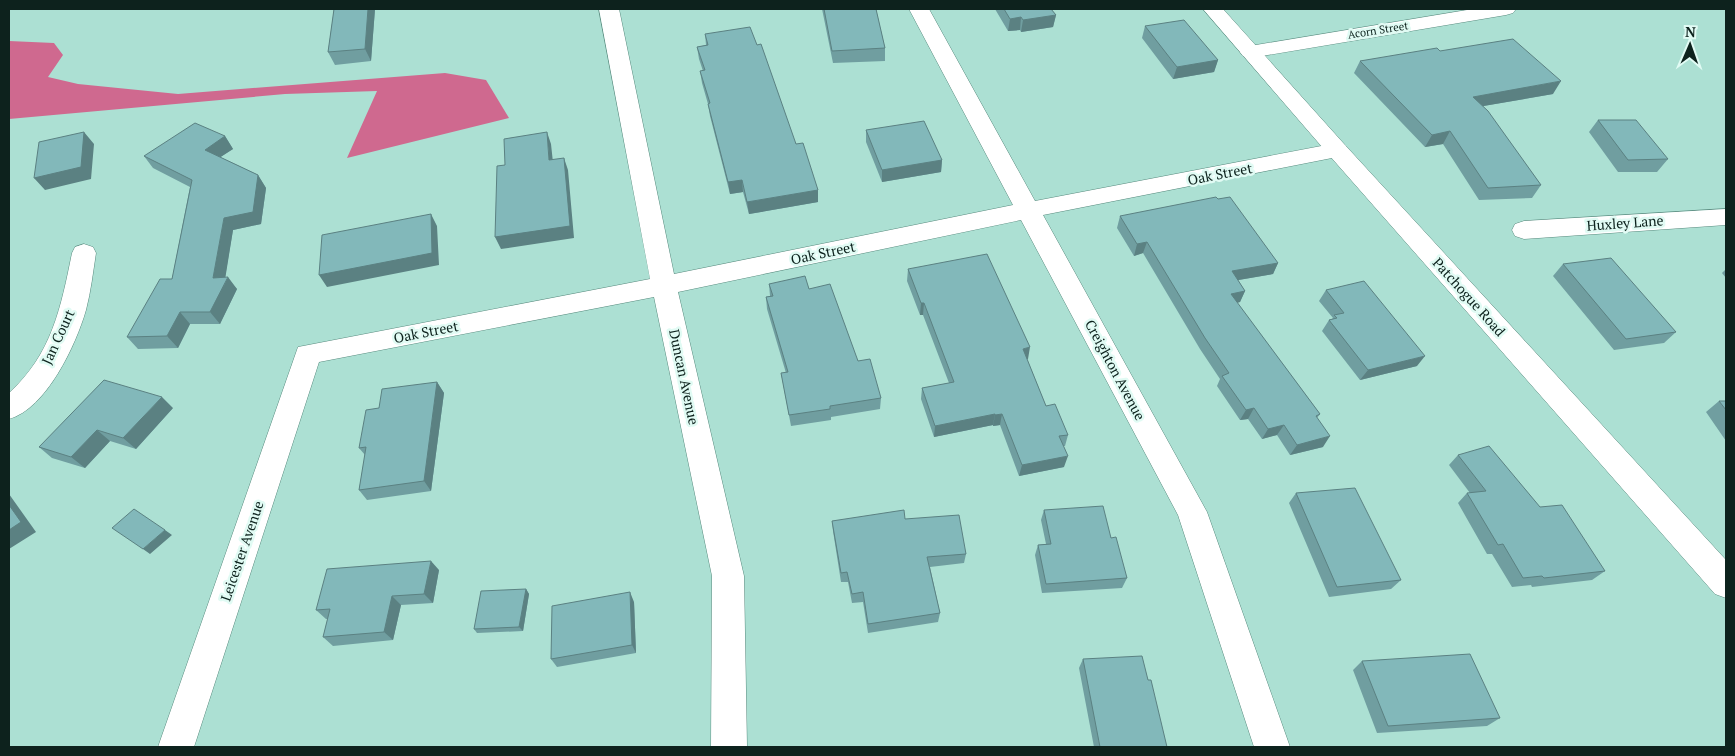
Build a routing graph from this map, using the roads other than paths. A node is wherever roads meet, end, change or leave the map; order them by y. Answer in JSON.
{"nodes":[{"id":1,"x":609,"y":9,"type":"edge"},
{"id":2,"x":919,"y":9,"type":"edge"},
{"id":3,"x":1213,"y":9,"type":"edge"},
{"id":4,"x":1506,"y":9,"type":"edge"},
{"id":5,"x":1250,"y":52,"type":"junction"},
{"id":6,"x":1337,"y":150,"type":"junction"},
{"id":7,"x":1029,"y":210,"type":"junction"},
{"id":8,"x":1726,"y":217,"type":"edge"},
{"id":9,"x":1524,"y":230,"type":"dead end"},
{"id":10,"x":84,"y":253,"type":"dead end"},
{"id":11,"x":664,"y":286,"type":"junction"},
{"id":12,"x":308,"y":354,"type":"joint"},
{"id":13,"x":9,"y":408,"type":"edge"},
{"id":14,"x":1726,"y":583,"type":"edge"},
{"id":15,"x":176,"y":747,"type":"edge"},
{"id":16,"x":729,"y":747,"type":"edge"},
{"id":17,"x":1272,"y":747,"type":"edge"}],
"edges":[{"from":1,"to":11,"type":"street","name":"Duncan Avenue"},
{"from":2,"to":7,"type":"street","name":"Creighton Avenue"},
{"from":3,"to":5,"type":"street","name":"Patchogue Road"},
{"from":4,"to":5,"type":"street","name":"Acorn Street"},
{"from":5,"to":6,"type":"street","name":"Patchogue Road"},
{"from":6,"to":7,"type":"street","name":"Oak Street"},
{"from":6,"to":14,"type":"street","name":"Patchogue Road"},
{"from":7,"to":11,"type":"street","name":"Oak Street"},
{"from":7,"to":17,"type":"street","name":"Creighton Avenue"},
{"from":8,"to":9,"type":"street","name":"Huxley Lane"},
{"from":10,"to":13,"type":"street","name":"Jan Court"},
{"from":11,"to":12,"type":"street","name":"Oak Street"},
{"from":11,"to":16,"type":"street","name":"Duncan Avenue"},
{"from":12,"to":15,"type":"street","name":"Leicester Avenue"}]}
